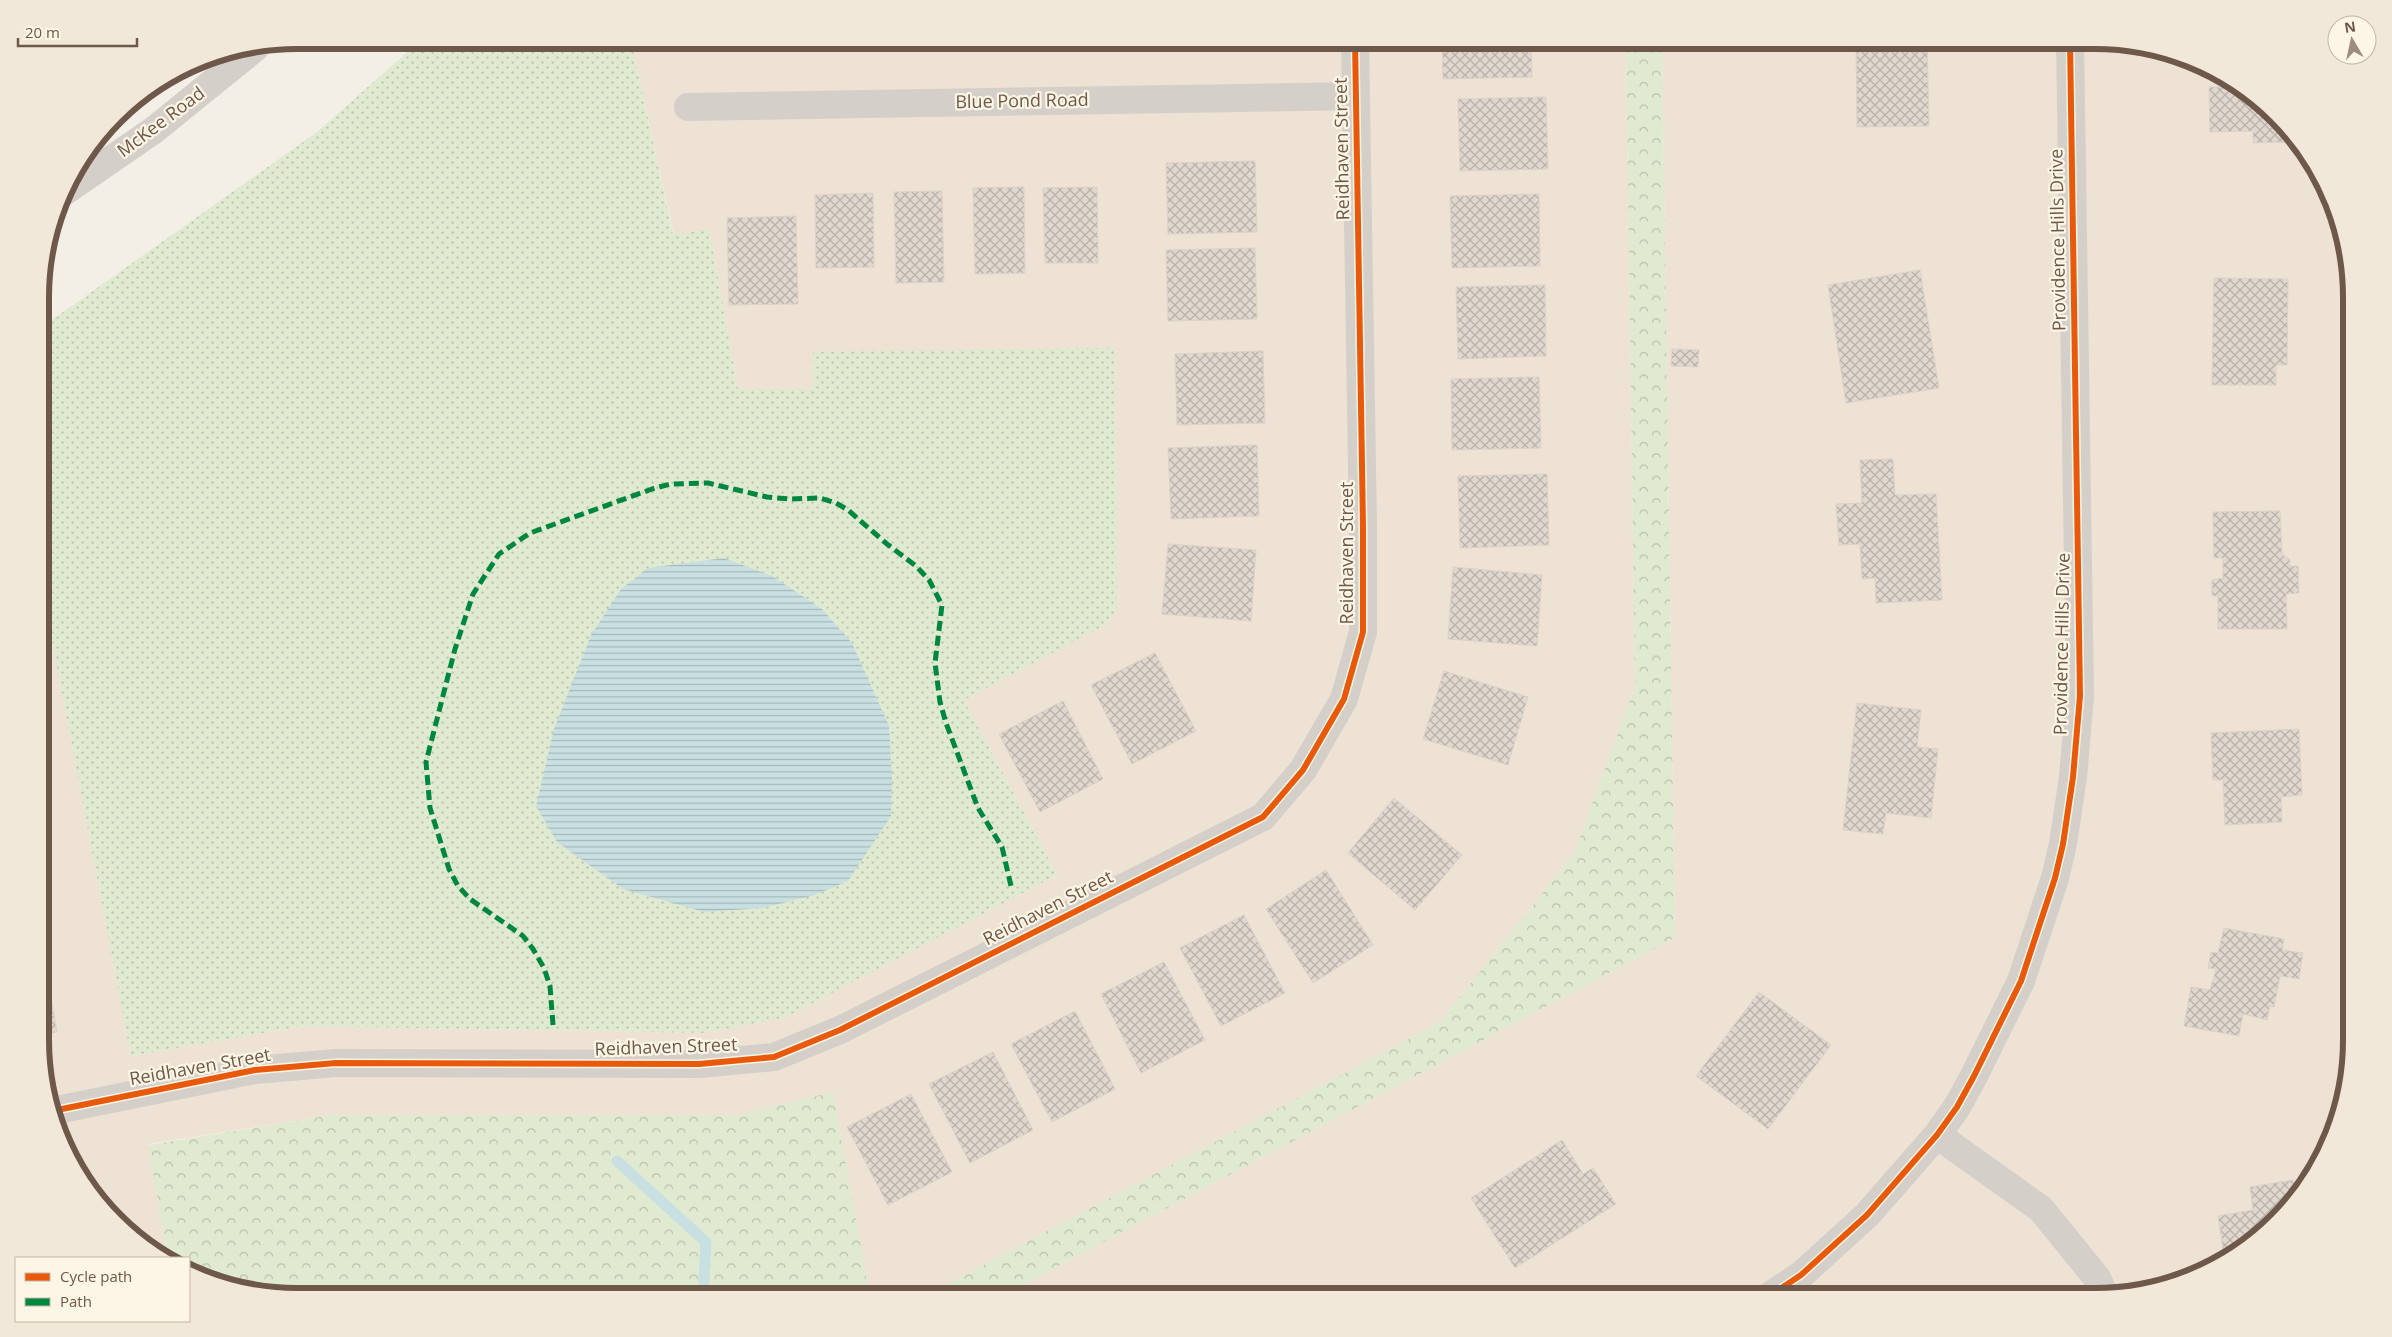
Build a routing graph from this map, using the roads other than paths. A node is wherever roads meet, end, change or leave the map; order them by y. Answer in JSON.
{"nodes":[{"id":1,"x":1355,"y":49,"type":"edge"},
{"id":2,"x":2070,"y":49,"type":"edge"},
{"id":3,"x":247,"y":54,"type":"edge"},
{"id":4,"x":1356,"y":96,"type":"junction"},
{"id":5,"x":688,"y":107,"type":"dead end"},
{"id":6,"x":76,"y":184,"type":"edge"},
{"id":7,"x":59,"y":1110,"type":"edge"},
{"id":8,"x":1937,"y":1134,"type":"junction"},
{"id":9,"x":1782,"y":1288,"type":"edge"},
{"id":10,"x":2101,"y":1288,"type":"edge"}],
"edges":[{"from":1,"to":4,"type":"street","name":"Reidhaven Street"},
{"from":2,"to":8,"type":"street","name":"Providence Hills Drive"},
{"from":3,"to":6,"type":"street","name":"McKee Road"},
{"from":4,"to":5,"type":"street","name":"Blue Pond Road"},
{"from":4,"to":7,"type":"street","name":"Reidhaven Street"},
{"from":8,"to":9,"type":"street","name":"Providence Hills Drive"},
{"from":8,"to":10,"type":"street"}]}
